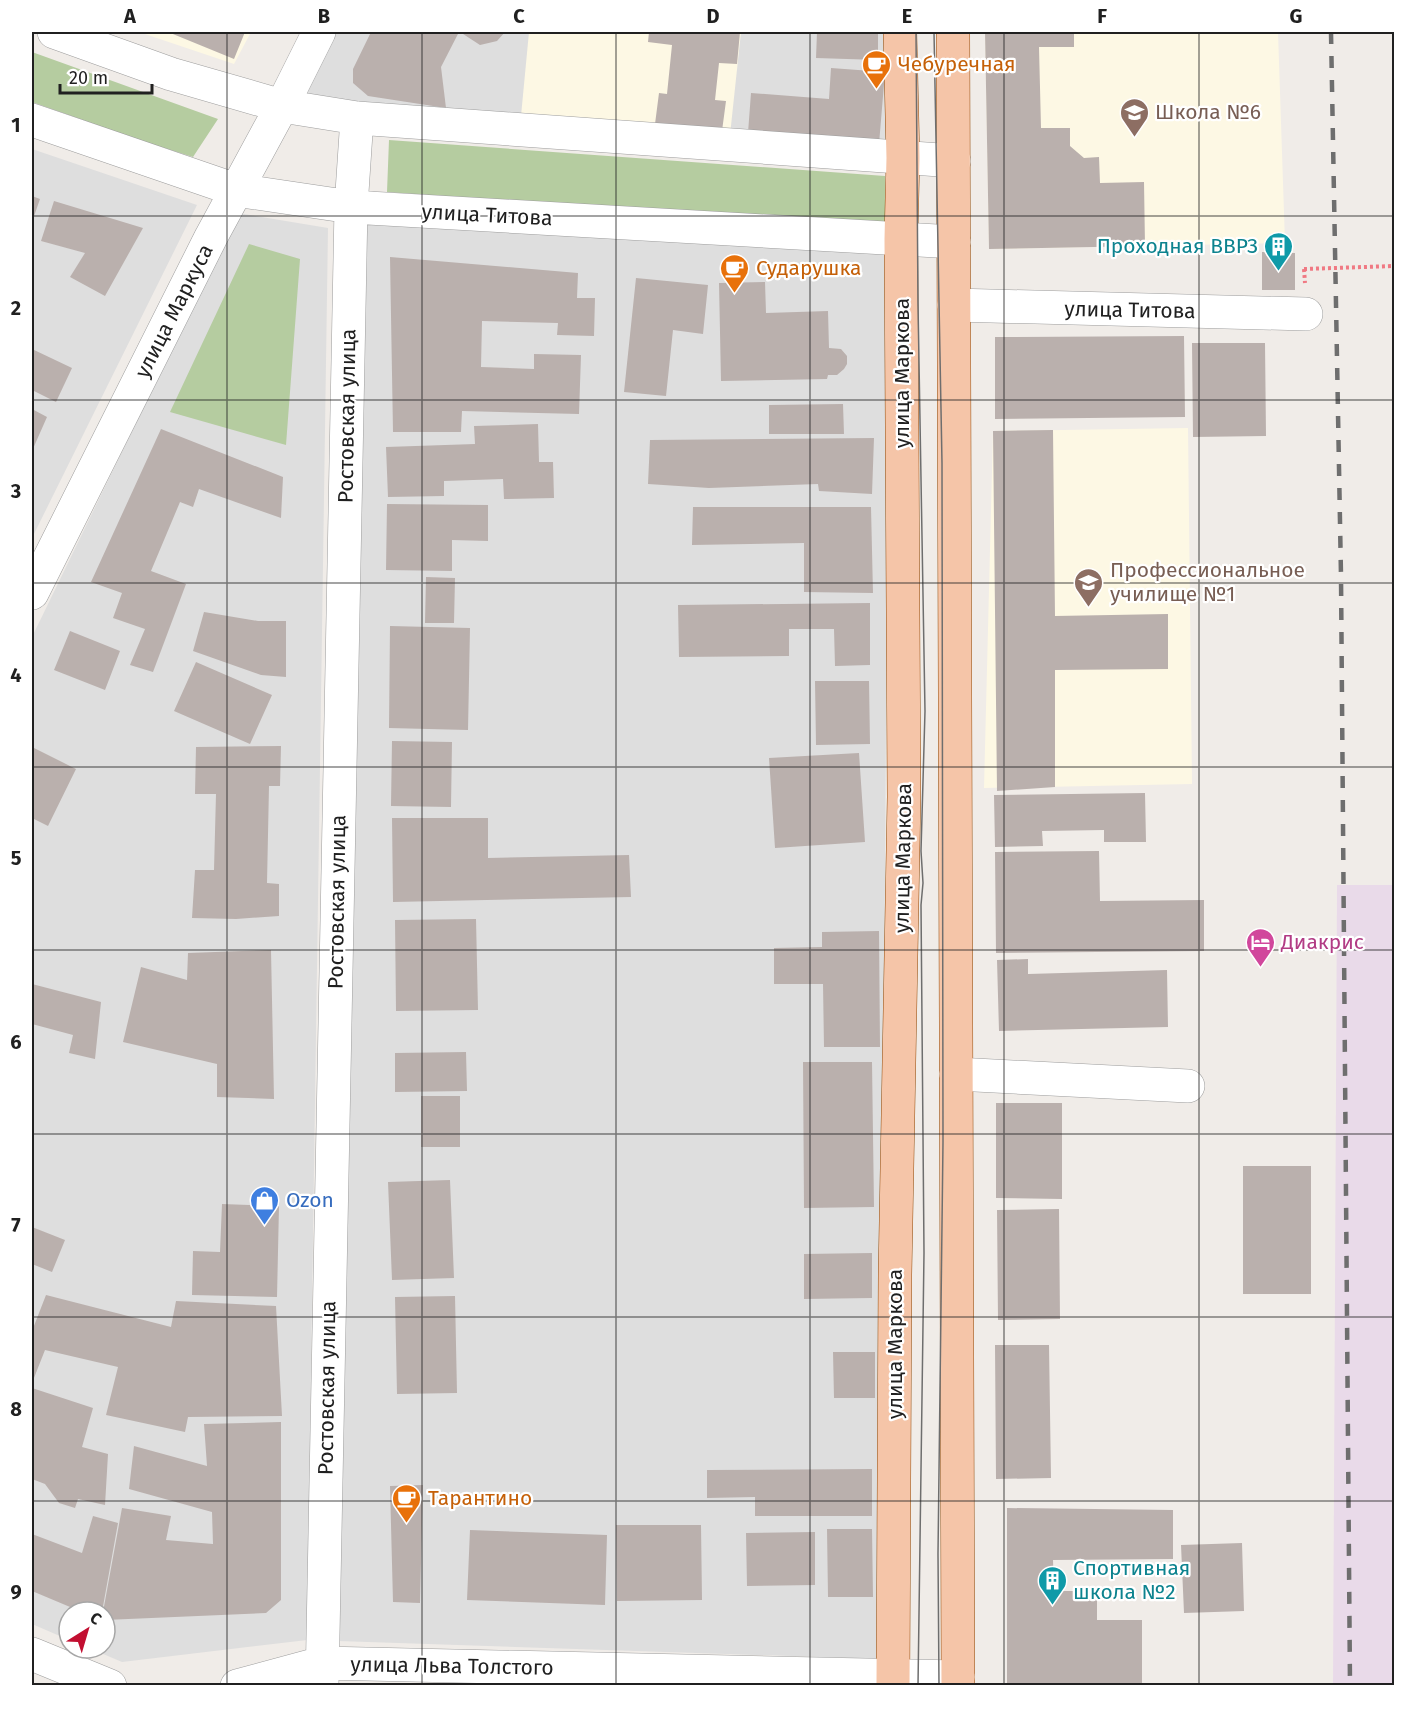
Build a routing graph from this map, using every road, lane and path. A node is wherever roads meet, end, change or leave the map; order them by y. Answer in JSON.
{"nodes":[{"id":1,"x":54,"y":32,"type":"edge"},
{"id":2,"x":319,"y":32,"type":"edge"},
{"id":3,"x":900,"y":32,"type":"edge"},
{"id":4,"x":953,"y":32,"type":"edge"},
{"id":5,"x":282,"y":106,"type":"junction"},
{"id":6,"x":357,"y":118,"type":"junction"},
{"id":7,"x":32,"y":120,"type":"edge"},
{"id":8,"x":903,"y":158,"type":"junction"},
{"id":9,"x":954,"y":161,"type":"junction"},
{"id":10,"x":236,"y":190,"type":"junction"},
{"id":11,"x":351,"y":207,"type":"junction"},
{"id":12,"x":901,"y":239,"type":"junction"},
{"id":13,"x":954,"y":242,"type":"junction"},
{"id":14,"x":1395,"y":266,"type":"edge"},
{"id":15,"x":1304,"y":269,"type":"dead end"},
{"id":16,"x":954,"y":305,"type":"junction"},
{"id":17,"x":1306,"y":314,"type":"dead end"},
{"id":18,"x":32,"y":592,"type":"edge"},
{"id":19,"x":956,"y":1074,"type":"junction"},
{"id":20,"x":1188,"y":1086,"type":"dead end"},
{"id":21,"x":32,"y":1654,"type":"edge"},
{"id":22,"x":322,"y":1674,"type":"edge"},
{"id":23,"x":894,"y":1680,"type":"edge"},
{"id":24,"x":958,"y":1681,"type":"edge"},
{"id":25,"x":110,"y":1686,"type":"edge"},
{"id":26,"x":237,"y":1686,"type":"edge"}],
"edges":[{"from":1,"to":5,"type":"street"},
{"from":2,"to":5,"type":"street","name":"улица Маркуса"},
{"from":3,"to":8,"type":"main road","name":"улица Маркова"},
{"from":4,"to":9,"type":"main road"},
{"from":5,"to":6,"type":"street"},
{"from":5,"to":10,"type":"street","name":"улица Маркуса"},
{"from":6,"to":8,"type":"street"},
{"from":6,"to":11,"type":"street","name":"Ростовская улица"},
{"from":7,"to":10,"type":"street","name":"улица Титова"},
{"from":8,"to":9,"type":"street"},
{"from":8,"to":12,"type":"main road","name":"улица Маркова"},
{"from":9,"to":13,"type":"main road"},
{"from":10,"to":11,"type":"street","name":"улица Титова"},
{"from":10,"to":18,"type":"street","name":"улица Маркуса"},
{"from":11,"to":12,"type":"street","name":"улица Титова"},
{"from":11,"to":22,"type":"street","name":"Ростовская улица"},
{"from":12,"to":13,"type":"street","name":"улица Титова"},
{"from":12,"to":23,"type":"main road","name":"улица Маркова"},
{"from":13,"to":16,"type":"main road"},
{"from":14,"to":15,"type":"path","bridge":true},
{"from":16,"to":17,"type":"street","name":"улица Титова"},
{"from":16,"to":19,"type":"main road"},
{"from":19,"to":20,"type":"street"},
{"from":19,"to":24,"type":"main road"},
{"from":21,"to":25,"type":"street"},
{"from":22,"to":23,"type":"street","name":"улица Льва Толстого"},
{"from":22,"to":26,"type":"street","name":"улица Льва Толстого"},
{"from":23,"to":24,"type":"street","name":"улица Льва Толстого"}]}
